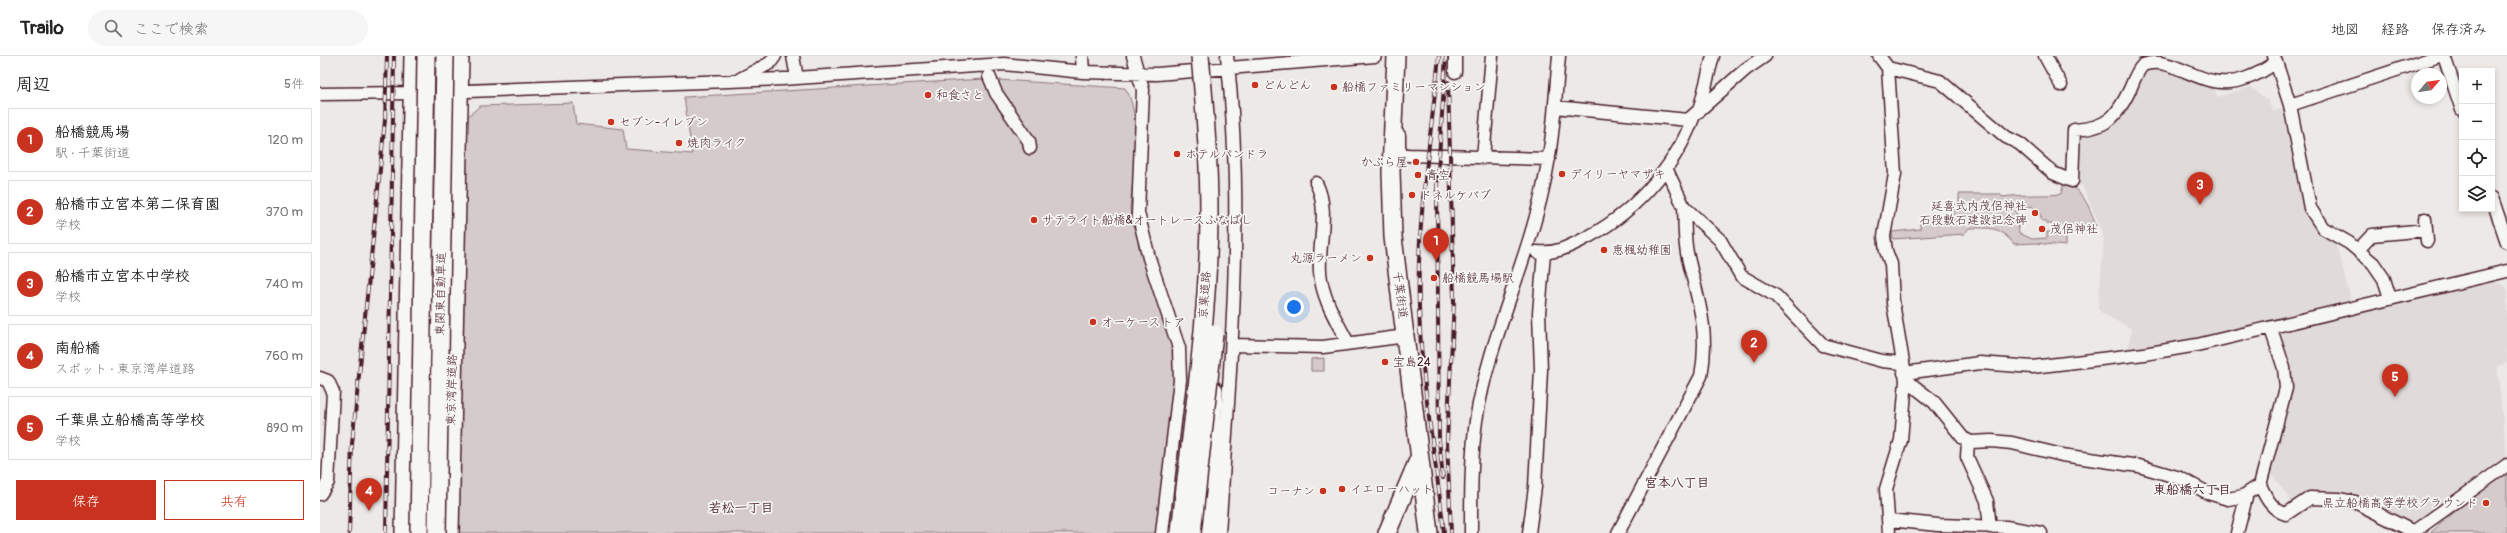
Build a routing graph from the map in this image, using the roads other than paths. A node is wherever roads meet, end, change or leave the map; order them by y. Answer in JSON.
{"nodes":[{"id":1,"x":413,"y":56,"type":"edge"},
{"id":2,"x":426,"y":56,"type":"edge"},
{"id":3,"x":437,"y":56,"type":"edge"},
{"id":4,"x":445,"y":56,"type":"edge"},
{"id":5,"x":460,"y":56,"type":"edge"},
{"id":6,"x":775,"y":56,"type":"edge"},
{"id":7,"x":792,"y":56,"type":"edge"},
{"id":8,"x":1082,"y":56,"type":"edge"},
{"id":9,"x":1133,"y":56,"type":"edge"},
{"id":10,"x":1200,"y":56,"type":"edge"},
{"id":11,"x":1212,"y":56,"type":"edge"},
{"id":12,"x":1375,"y":56,"type":"edge"},
{"id":13,"x":1396,"y":56,"type":"edge"},
{"id":14,"x":1492,"y":56,"type":"edge"},
{"id":15,"x":1559,"y":56,"type":"edge"},
{"id":16,"x":1713,"y":56,"type":"edge"},
{"id":17,"x":1765,"y":56,"type":"edge"},
{"id":18,"x":1879,"y":56,"type":"edge"},
{"id":19,"x":2045,"y":56,"type":"edge"},
{"id":20,"x":2439,"y":56,"type":"edge"},
{"id":21,"x":2444,"y":56,"type":"edge"},
{"id":22,"x":1459,"y":57,"type":"edge"},
{"id":23,"x":2275,"y":59,"type":"edge"},
{"id":24,"x":1004,"y":60,"type":"edge"},
{"id":25,"x":1268,"y":60,"type":"edge"},
{"id":26,"x":2142,"y":60,"type":"edge"},
{"id":27,"x":1228,"y":62,"type":"edge"},
{"id":28,"x":1888,"y":68,"type":"junction"},
{"id":29,"x":1082,"y":72,"type":"junction"},
{"id":30,"x":1455,"y":72,"type":"dead end"},
{"id":31,"x":1138,"y":74,"type":"junction"},
{"id":32,"x":989,"y":76,"type":"dead end"},
{"id":33,"x":797,"y":78,"type":"junction"},
{"id":34,"x":737,"y":81,"type":"junction"},
{"id":35,"x":2061,"y":85,"type":"dead end"},
{"id":36,"x":459,"y":91,"type":"junction"},
{"id":37,"x":436,"y":92,"type":"junction"},
{"id":38,"x":413,"y":93,"type":"junction"},
{"id":39,"x":320,"y":94,"type":"edge"},
{"id":40,"x":2460,"y":104,"type":"edge"},
{"id":41,"x":2290,"y":105,"type":"junction"},
{"id":42,"x":1555,"y":107,"type":"junction"},
{"id":43,"x":1395,"y":108,"type":"junction"},
{"id":44,"x":1696,"y":115,"type":"junction"},
{"id":45,"x":1030,"y":148,"type":"dead end"},
{"id":46,"x":1483,"y":158,"type":"junction"},
{"id":47,"x":1549,"y":158,"type":"junction"},
{"id":48,"x":1666,"y":168,"type":"junction"},
{"id":49,"x":1316,"y":183,"type":"dead end"},
{"id":50,"x":1684,"y":207,"type":"junction"},
{"id":51,"x":2495,"y":207,"type":"edge"},
{"id":52,"x":2426,"y":230,"type":"dead end"},
{"id":53,"x":2507,"y":242,"type":"edge"},
{"id":54,"x":1527,"y":250,"type":"junction"},
{"id":55,"x":2358,"y":250,"type":"junction"},
{"id":56,"x":1544,"y":253,"type":"junction"},
{"id":57,"x":2507,"y":271,"type":"edge"},
{"id":58,"x":2390,"y":298,"type":"junction"},
{"id":59,"x":2270,"y":329,"type":"junction"},
{"id":60,"x":1214,"y":332,"type":"junction"},
{"id":61,"x":1406,"y":336,"type":"junction"},
{"id":62,"x":1348,"y":343,"type":"junction"},
{"id":63,"x":1232,"y":345,"type":"junction"},
{"id":64,"x":1904,"y":372,"type":"junction"},
{"id":65,"x":320,"y":378,"type":"edge"},
{"id":66,"x":1968,"y":441,"type":"junction"},
{"id":67,"x":1419,"y":458,"type":"junction"},
{"id":68,"x":2507,"y":465,"type":"edge"},
{"id":69,"x":405,"y":469,"type":"junction"},
{"id":70,"x":2260,"y":485,"type":"junction"},
{"id":71,"x":320,"y":494,"type":"edge"},
{"id":72,"x":2247,"y":494,"type":"junction"},
{"id":73,"x":1889,"y":520,"type":"junction"},
{"id":74,"x":1990,"y":527,"type":"junction"},
{"id":75,"x":1970,"y":530,"type":"edge"},
{"id":76,"x":2006,"y":530,"type":"edge"},
{"id":77,"x":2413,"y":532,"type":"edge"},
{"id":78,"x":404,"y":533,"type":"edge"},
{"id":79,"x":419,"y":533,"type":"edge"},
{"id":80,"x":437,"y":533,"type":"edge"},
{"id":81,"x":450,"y":533,"type":"edge"},
{"id":82,"x":1162,"y":533,"type":"edge"},
{"id":83,"x":1180,"y":533,"type":"edge"},
{"id":84,"x":1192,"y":533,"type":"edge"},
{"id":85,"x":1205,"y":533,"type":"edge"},
{"id":86,"x":1218,"y":533,"type":"edge"},
{"id":87,"x":1387,"y":533,"type":"edge"},
{"id":88,"x":1430,"y":533,"type":"edge"},
{"id":89,"x":1471,"y":533,"type":"edge"},
{"id":90,"x":1530,"y":533,"type":"edge"},
{"id":91,"x":1618,"y":533,"type":"edge"},
{"id":92,"x":1889,"y":533,"type":"edge"},
{"id":93,"x":2040,"y":533,"type":"edge"},
{"id":94,"x":2236,"y":533,"type":"edge"}],
"edges":[{"from":1,"to":38,"type":"highway"},
{"from":2,"to":79,"type":"highway","name":"東関東自動車道","bridge":true},
{"from":3,"to":37,"type":"street"},
{"from":4,"to":80,"type":"highway","name":"東関東自動車道","bridge":true},
{"from":5,"to":36,"type":"highway","name":"東京湾岸道路"},
{"from":6,"to":34,"type":"street"},
{"from":7,"to":33,"type":"street"},
{"from":8,"to":29,"type":"street"},
{"from":9,"to":31,"type":"street"},
{"from":10,"to":83,"type":"highway","name":"京葉道路","bridge":true},
{"from":11,"to":60,"type":"highway","name":"京葉道路"},
{"from":12,"to":25,"type":"street"},
{"from":13,"to":43,"type":"highway","name":"千葉街道"},
{"from":14,"to":46,"type":"street"},
{"from":15,"to":42,"type":"street"},
{"from":16,"to":44,"type":"street"},
{"from":17,"to":44,"type":"street"},
{"from":18,"to":28,"type":"street"},
{"from":19,"to":35,"type":"street"},
{"from":20,"to":41,"type":"street"},
{"from":21,"to":40,"type":"street"},
{"from":22,"to":30,"type":"street"},
{"from":23,"to":26,"type":"street"},
{"from":23,"to":41,"type":"street"},
{"from":24,"to":29,"type":"street"},
{"from":24,"to":33,"type":"street"},
{"from":25,"to":27,"type":"street"},
{"from":26,"to":28,"type":"street"},
{"from":27,"to":31,"type":"street"},
{"from":27,"to":63,"type":"street"},
{"from":28,"to":64,"type":"street"},
{"from":29,"to":31,"type":"street"},
{"from":31,"to":82,"type":"street"},
{"from":32,"to":45,"type":"street"},
{"from":33,"to":34,"type":"street"},
{"from":34,"to":36,"type":"street"},
{"from":36,"to":37,"type":"street"},
{"from":36,"to":81,"type":"highway","name":"東京湾岸道路"},
{"from":37,"to":38,"type":"street"},
{"from":37,"to":69,"type":"street"},
{"from":38,"to":39,"type":"street"},
{"from":38,"to":69,"type":"highway"},
{"from":41,"to":55,"type":"street"},
{"from":42,"to":44,"type":"street"},
{"from":42,"to":47,"type":"street"},
{"from":43,"to":46,"type":"street"},
{"from":43,"to":61,"type":"highway","name":"千葉街道"},
{"from":44,"to":48,"type":"street"},
{"from":46,"to":47,"type":"street"},
{"from":47,"to":54,"type":"street"},
{"from":48,"to":50,"type":"street"},
{"from":48,"to":56,"type":"street"},
{"from":49,"to":62,"type":"street"},
{"from":50,"to":64,"type":"street"},
{"from":50,"to":91,"type":"street"},
{"from":51,"to":53,"type":"street"},
{"from":52,"to":55,"type":"street"},
{"from":54,"to":56,"type":"street"},
{"from":54,"to":89,"type":"street"},
{"from":55,"to":58,"type":"street"},
{"from":56,"to":90,"type":"street"},
{"from":57,"to":58,"type":"street"},
{"from":58,"to":59,"type":"street"},
{"from":59,"to":64,"type":"street"},
{"from":59,"to":70,"type":"street"},
{"from":60,"to":84,"type":"highway","name":"京葉道路","bridge":true},
{"from":60,"to":85,"type":"highway","bridge":true},
{"from":61,"to":62,"type":"street"},
{"from":61,"to":67,"type":"highway","name":"千葉街道"},
{"from":62,"to":63,"type":"street"},
{"from":63,"to":86,"type":"street"},
{"from":64,"to":66,"type":"street"},
{"from":64,"to":73,"type":"street"},
{"from":65,"to":71,"type":"street"},
{"from":66,"to":72,"type":"street"},
{"from":66,"to":74,"type":"street"},
{"from":67,"to":87,"type":"highway"},
{"from":67,"to":88,"type":"highway","name":"千葉街道"},
{"from":68,"to":77,"type":"street"},
{"from":69,"to":78,"type":"highway"},
{"from":70,"to":72,"type":"street"},
{"from":70,"to":77,"type":"street"},
{"from":72,"to":94,"type":"street"},
{"from":73,"to":75,"type":"street"},
{"from":73,"to":92,"type":"street"},
{"from":74,"to":75,"type":"street"},
{"from":74,"to":76,"type":"street"},
{"from":76,"to":93,"type":"street"}]}
